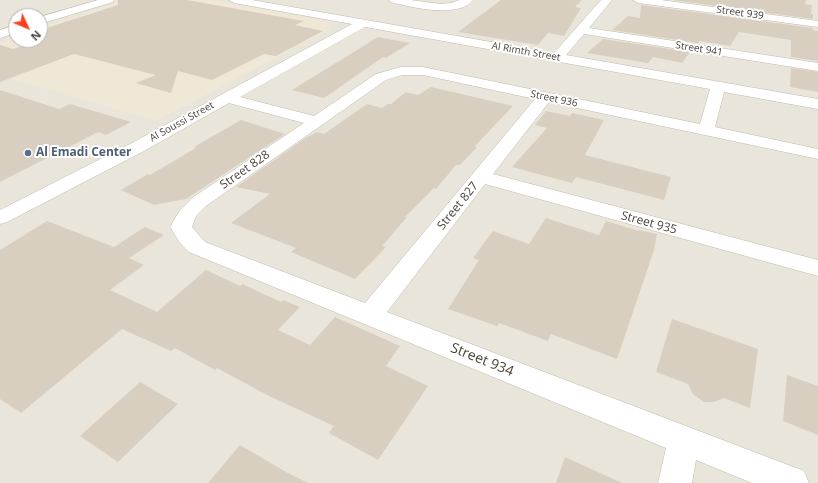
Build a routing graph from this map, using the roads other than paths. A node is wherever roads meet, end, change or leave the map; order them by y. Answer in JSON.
{"nodes":[{"id":1,"x":109,"y":0,"type":"edge"},
{"id":2,"x":234,"y":0,"type":"edge"},
{"id":3,"x":294,"y":0,"type":"edge"},
{"id":4,"x":394,"y":0,"type":"edge"},
{"id":5,"x":468,"y":0,"type":"edge"},
{"id":6,"x":607,"y":0,"type":"edge"},
{"id":7,"x":638,"y":0,"type":"edge"},
{"id":8,"x":743,"y":0,"type":"edge"},
{"id":9,"x":654,"y":1,"type":"edge"},
{"id":10,"x":276,"y":8,"type":"junction"},
{"id":11,"x":740,"y":13,"type":"junction"},
{"id":12,"x":48,"y":19,"type":"edge"},
{"id":13,"x":363,"y":23,"type":"junction"},
{"id":14,"x":818,"y":24,"type":"edge"},
{"id":15,"x":581,"y":30,"type":"junction"},
{"id":16,"x":558,"y":57,"type":"junction"},
{"id":17,"x":818,"y":67,"type":"edge"},
{"id":18,"x":401,"y":71,"type":"joint"},
{"id":19,"x":718,"y":86,"type":"junction"},
{"id":20,"x":545,"y":97,"type":"junction"},
{"id":21,"x":226,"y":98,"type":"junction"},
{"id":22,"x":818,"y":104,"type":"edge"},
{"id":23,"x":316,"y":121,"type":"junction"},
{"id":24,"x":706,"y":131,"type":"junction"},
{"id":25,"x":818,"y":154,"type":"edge"},
{"id":26,"x":481,"y":178,"type":"junction"},
{"id":27,"x":0,"y":218,"type":"edge"},
{"id":28,"x":181,"y":227,"type":"joint"},
{"id":29,"x":818,"y":268,"type":"edge"},
{"id":30,"x":370,"y":315,"type":"junction"},
{"id":31,"x":683,"y":440,"type":"junction"},
{"id":32,"x":675,"y":483,"type":"edge"},
{"id":33,"x":792,"y":483,"type":"edge"}],
"edges":[{"from":1,"to":12,"type":"street"},
{"from":2,"to":10,"type":"street","name":"Al Rimth Street"},
{"from":3,"to":10,"type":"street"},
{"from":4,"to":5,"type":"street"},
{"from":6,"to":15,"type":"street"},
{"from":7,"to":9,"type":"street","name":"Street 939"},
{"from":8,"to":11,"type":"street"},
{"from":9,"to":11,"type":"street","name":"Street 939"},
{"from":10,"to":13,"type":"street","name":"Al Rimth Street"},
{"from":11,"to":14,"type":"street","name":"Street 939"},
{"from":13,"to":16,"type":"street","name":"Al Rimth Street"},
{"from":13,"to":21,"type":"street","name":"Al Soussi Street"},
{"from":15,"to":16,"type":"street"},
{"from":15,"to":17,"type":"street","name":"Street 941"},
{"from":16,"to":19,"type":"street","name":"Al Rimth Street"},
{"from":18,"to":20,"type":"street","name":"Street 936"},
{"from":18,"to":23,"type":"street","name":"Street 828"},
{"from":19,"to":22,"type":"street","name":"Al Rimth Street"},
{"from":19,"to":24,"type":"street"},
{"from":20,"to":24,"type":"street","name":"Street 936"},
{"from":20,"to":26,"type":"street","name":"Street 827"},
{"from":21,"to":23,"type":"street"},
{"from":21,"to":27,"type":"street","name":"Al Soussi Street"},
{"from":23,"to":28,"type":"street","name":"Street 828"},
{"from":24,"to":25,"type":"street","name":"Street 936"},
{"from":26,"to":29,"type":"street","name":"Street 935"},
{"from":26,"to":30,"type":"street","name":"Street 827"},
{"from":28,"to":30,"type":"street","name":"Street 934"},
{"from":30,"to":31,"type":"street","name":"Street 934"},
{"from":31,"to":32,"type":"street"},
{"from":31,"to":33,"type":"street","name":"Street 934"}]}
